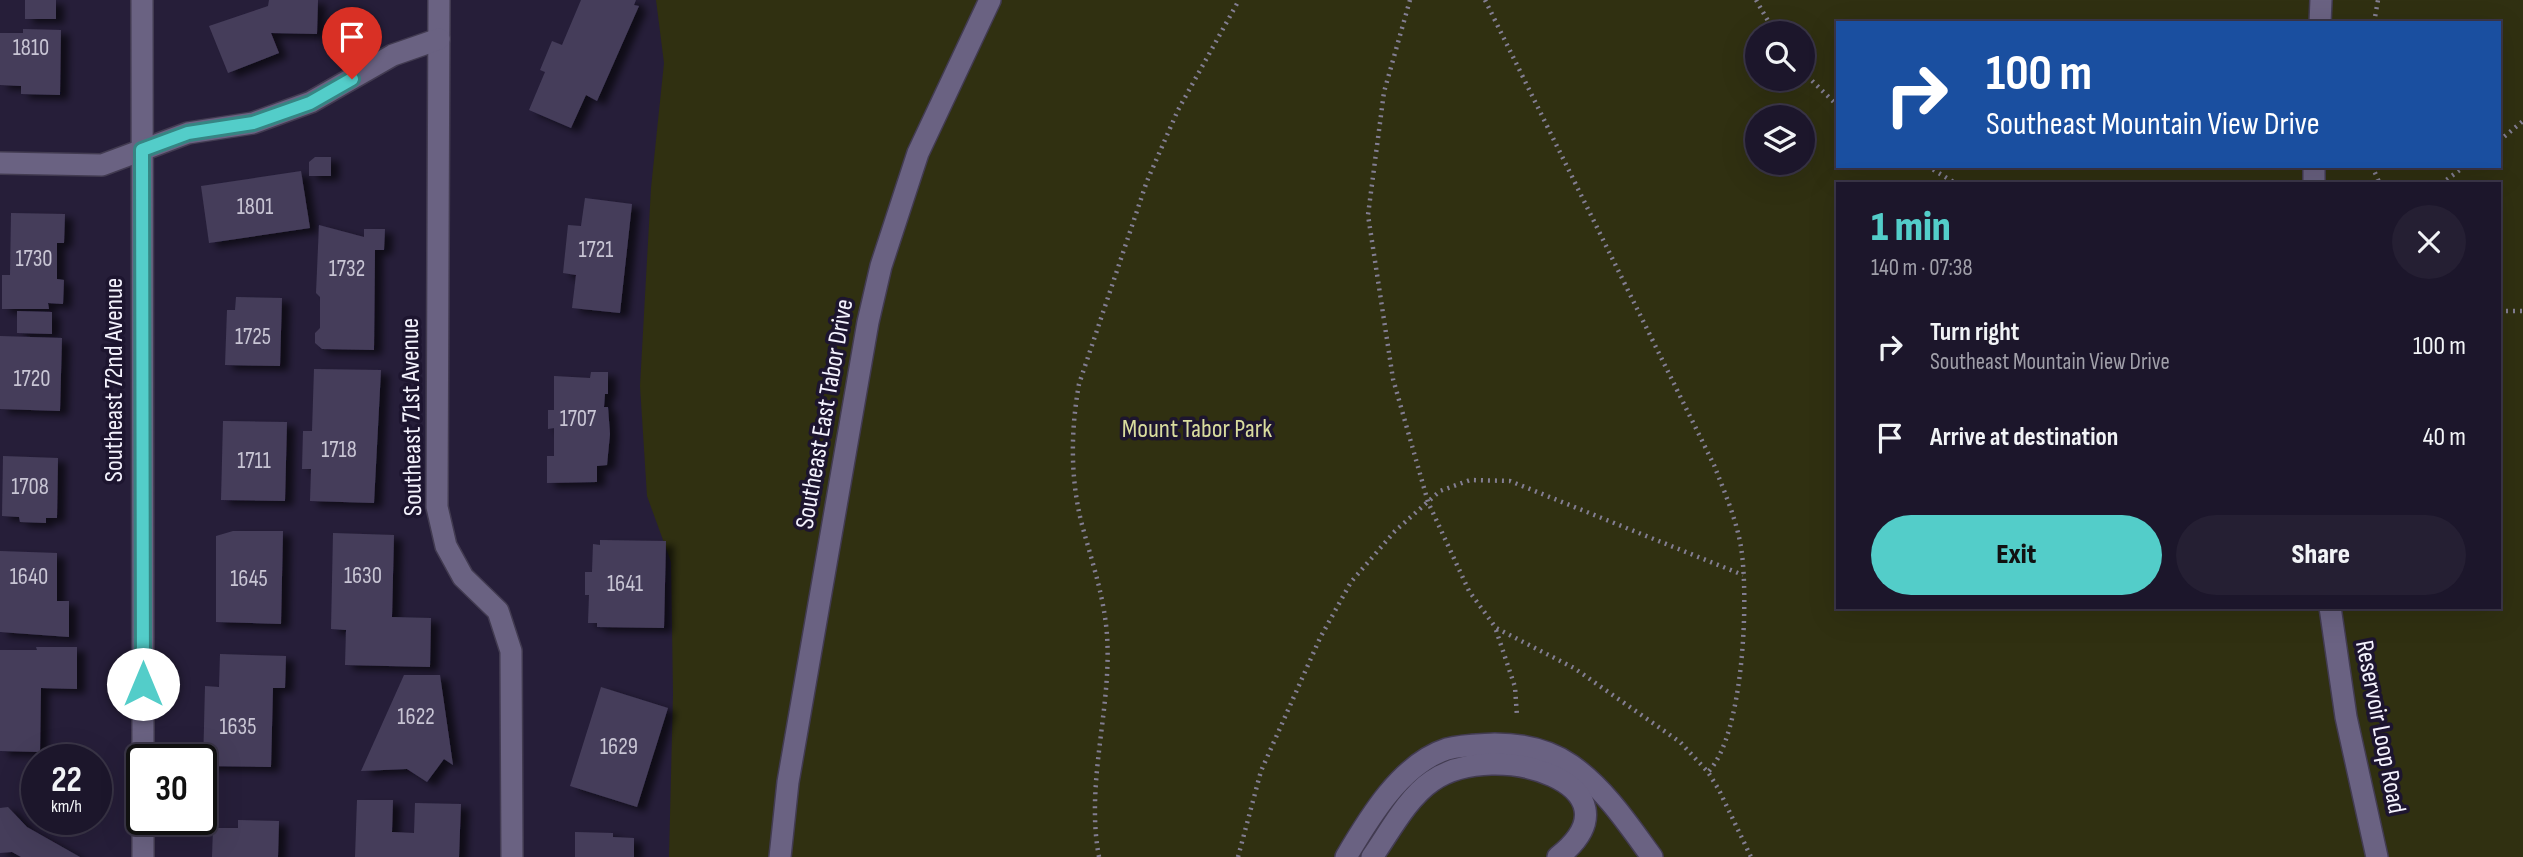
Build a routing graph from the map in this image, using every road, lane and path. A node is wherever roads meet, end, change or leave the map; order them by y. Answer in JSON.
{"nodes":[{"id":1,"x":142,"y":0,"type":"edge"},
{"id":2,"x":439,"y":0,"type":"edge"},
{"id":3,"x":990,"y":0,"type":"edge"},
{"id":4,"x":1238,"y":0,"type":"edge"},
{"id":5,"x":1410,"y":0,"type":"edge"},
{"id":6,"x":1485,"y":0,"type":"edge"},
{"id":7,"x":1756,"y":0,"type":"edge"},
{"id":8,"x":2321,"y":0,"type":"edge"},
{"id":9,"x":2378,"y":0,"type":"edge"},
{"id":10,"x":1768,"y":21,"type":"edge"},
{"id":11,"x":2320,"y":21,"type":"edge"},
{"id":12,"x":2374,"y":21,"type":"edge"},
{"id":13,"x":439,"y":39,"type":"junction"},
{"id":14,"x":1815,"y":84,"type":"edge"},
{"id":15,"x":1836,"y":104,"type":"edge"},
{"id":16,"x":2523,"y":121,"type":"edge"},
{"id":17,"x":2501,"y":139,"type":"edge"},
{"id":18,"x":142,"y":150,"type":"junction"},
{"id":19,"x":0,"y":163,"type":"edge"},
{"id":20,"x":1930,"y":168,"type":"edge"},
{"id":21,"x":2462,"y":168,"type":"edge"},
{"id":22,"x":1954,"y":182,"type":"edge"},
{"id":23,"x":2444,"y":182,"type":"edge"},
{"id":24,"x":2501,"y":311,"type":"edge"},
{"id":25,"x":2523,"y":311,"type":"edge"},
{"id":26,"x":1428,"y":502,"type":"junction"},
{"id":27,"x":1744,"y":575,"type":"junction"},
{"id":28,"x":2330,"y":609,"type":"edge"},
{"id":29,"x":1496,"y":628,"type":"junction"},
{"id":30,"x":1516,"y":724,"type":"dead end"},
{"id":31,"x":143,"y":744,"type":"edge"},
{"id":32,"x":1708,"y":772,"type":"junction"},
{"id":33,"x":143,"y":835,"type":"edge"},
{"id":34,"x":143,"y":857,"type":"edge"},
{"id":35,"x":512,"y":857,"type":"edge"},
{"id":36,"x":780,"y":857,"type":"edge"},
{"id":37,"x":1099,"y":857,"type":"edge"},
{"id":38,"x":1238,"y":857,"type":"edge"},
{"id":39,"x":1346,"y":857,"type":"edge"},
{"id":40,"x":1372,"y":857,"type":"edge"},
{"id":41,"x":1558,"y":857,"type":"edge"},
{"id":42,"x":1652,"y":857,"type":"edge"},
{"id":43,"x":1751,"y":857,"type":"edge"},
{"id":44,"x":2377,"y":857,"type":"edge"}],
"edges":[{"from":1,"to":18,"type":"street","name":"Southeast 72nd Avenue"},
{"from":2,"to":13,"type":"street","name":"Southeast 71st Avenue"},
{"from":3,"to":36,"type":"street","name":"Southeast East Tabor Drive"},
{"from":4,"to":37,"type":"path"},
{"from":5,"to":26,"type":"path"},
{"from":6,"to":27,"type":"path"},
{"from":7,"to":10,"type":"path"},
{"from":8,"to":11,"type":"street"},
{"from":9,"to":12,"type":"path"},
{"from":13,"to":18,"type":"street"},
{"from":13,"to":35,"type":"street","name":"Southeast 71st Avenue"},
{"from":14,"to":15,"type":"path"},
{"from":16,"to":17,"type":"path"},
{"from":18,"to":19,"type":"street"},
{"from":18,"to":31,"type":"street","name":"Southeast 72nd Avenue"},
{"from":20,"to":22,"type":"path"},
{"from":21,"to":23,"type":"path"},
{"from":24,"to":25,"type":"path"},
{"from":26,"to":27,"type":"path"},
{"from":26,"to":29,"type":"path"},
{"from":26,"to":38,"type":"path"},
{"from":27,"to":32,"type":"path"},
{"from":28,"to":44,"type":"street","name":"Reservoir Loop Road"},
{"from":29,"to":30,"type":"path"},
{"from":29,"to":32,"type":"path"},
{"from":32,"to":43,"type":"path"},
{"from":33,"to":34,"type":"street"},
{"from":39,"to":42,"type":"street"},
{"from":40,"to":41,"type":"street"}]}
